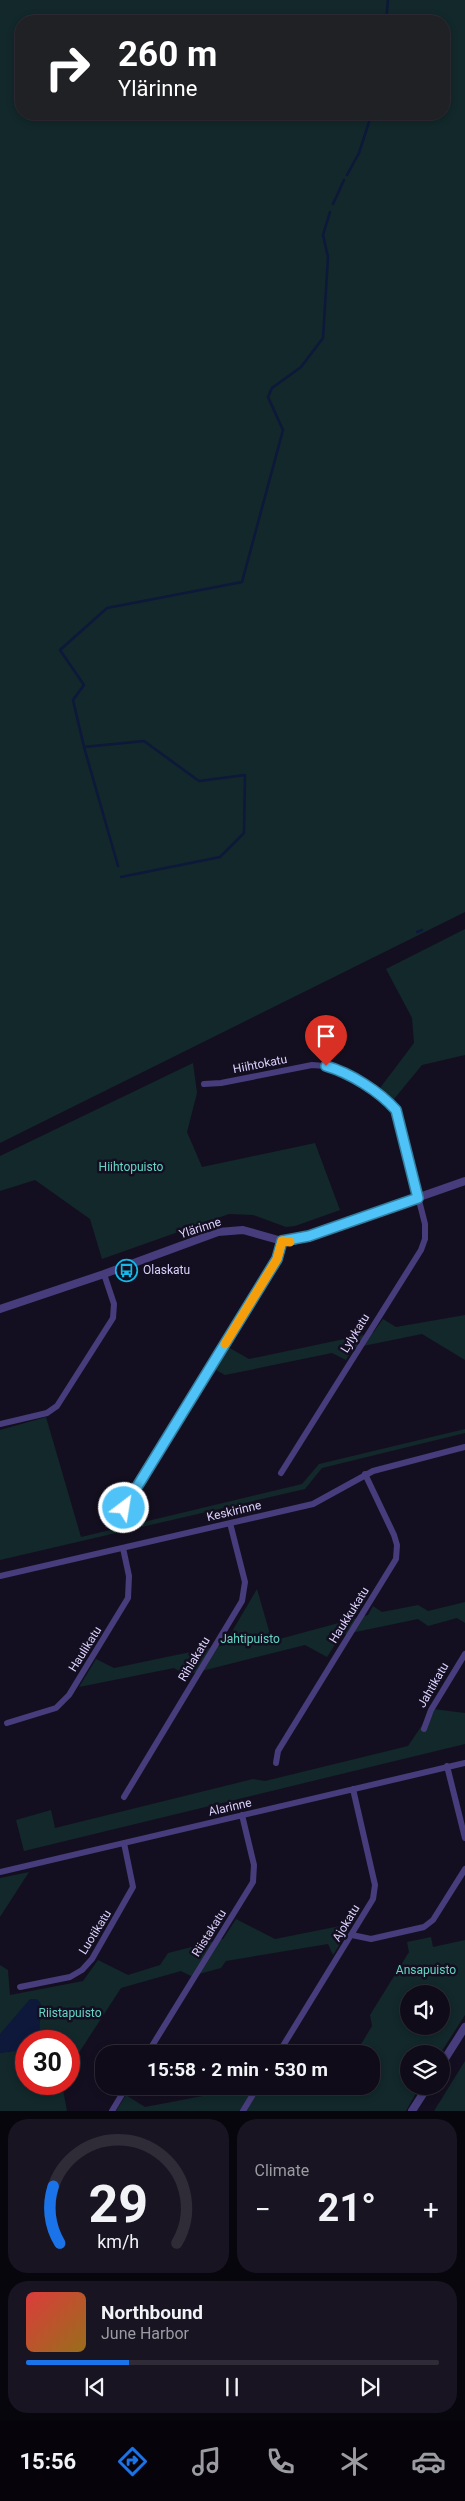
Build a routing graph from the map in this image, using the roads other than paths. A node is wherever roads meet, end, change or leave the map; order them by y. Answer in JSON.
{"nodes":[{"id":1,"x":204,"y":1084,"type":"dead end"},
{"id":2,"x":465,"y":1182,"type":"edge"},
{"id":3,"x":418,"y":1198,"type":"junction"},
{"id":4,"x":282,"y":1241,"type":"junction"},
{"id":5,"x":104,"y":1274,"type":"junction"},
{"id":6,"x":0,"y":1310,"type":"edge"},
{"id":7,"x":0,"y":1424,"type":"edge"},
{"id":8,"x":465,"y":1447,"type":"edge"},
{"id":9,"x":280,"y":1473,"type":"dead end"},
{"id":10,"x":365,"y":1474,"type":"junction"},
{"id":11,"x":124,"y":1508,"type":"dead end"},
{"id":12,"x":230,"y":1523,"type":"junction"},
{"id":13,"x":123,"y":1548,"type":"junction"},
{"id":14,"x":0,"y":1576,"type":"edge"},
{"id":15,"x":465,"y":1654,"type":"edge"},
{"id":16,"x":7,"y":1723,"type":"dead end"},
{"id":17,"x":424,"y":1729,"type":"dead end"},
{"id":18,"x":276,"y":1763,"type":"dead end"},
{"id":19,"x":465,"y":1763,"type":"edge"},
{"id":20,"x":448,"y":1766,"type":"junction"},
{"id":21,"x":353,"y":1789,"type":"junction"},
{"id":22,"x":124,"y":1797,"type":"dead end"},
{"id":23,"x":242,"y":1815,"type":"junction"},
{"id":24,"x":465,"y":1838,"type":"edge"},
{"id":25,"x":124,"y":1843,"type":"junction"},
{"id":26,"x":465,"y":1869,"type":"edge"},
{"id":27,"x":0,"y":1872,"type":"edge"},
{"id":28,"x":352,"y":1935,"type":"junction"},
{"id":29,"x":20,"y":1987,"type":"dead end"},
{"id":30,"x":465,"y":2027,"type":"edge"},
{"id":31,"x":153,"y":2045,"type":"edge"},
{"id":32,"x":284,"y":2045,"type":"edge"},
{"id":33,"x":450,"y":2051,"type":"edge"},
{"id":34,"x":122,"y":2095,"type":"edge"},
{"id":35,"x":252,"y":2095,"type":"edge"},
{"id":36,"x":422,"y":2095,"type":"edge"},
{"id":37,"x":112,"y":2111,"type":"edge"},
{"id":38,"x":242,"y":2111,"type":"edge"},
{"id":39,"x":412,"y":2111,"type":"edge"}],
"edges":[{"from":1,"to":3,"type":"street","name":"Hiihtokatu"},
{"from":2,"to":3,"type":"street","name":"Ylärinne"},
{"from":3,"to":4,"type":"street","name":"Ylärinne"},
{"from":3,"to":9,"type":"street","name":"Lylykatu"},
{"from":4,"to":5,"type":"street","name":"Ylärinne"},
{"from":4,"to":11,"type":"street"},
{"from":5,"to":6,"type":"street","name":"Ylärinne"},
{"from":5,"to":7,"type":"street"},
{"from":8,"to":10,"type":"street","name":"Keskirinne"},
{"from":10,"to":12,"type":"street","name":"Keskirinne"},
{"from":10,"to":18,"type":"street","name":"Haukkukatu"},
{"from":12,"to":13,"type":"street","name":"Keskirinne"},
{"from":12,"to":22,"type":"street","name":"Rihlakatu"},
{"from":13,"to":14,"type":"street","name":"Keskirinne"},
{"from":13,"to":16,"type":"street","name":"Haulikatu"},
{"from":15,"to":17,"type":"street","name":"Jahtikatu"},
{"from":19,"to":20,"type":"street","name":"Alarinne"},
{"from":20,"to":21,"type":"street","name":"Alarinne"},
{"from":20,"to":24,"type":"street"},
{"from":21,"to":23,"type":"street","name":"Alarinne"},
{"from":21,"to":28,"type":"street","name":"Ajokatu"},
{"from":23,"to":25,"type":"street","name":"Alarinne"},
{"from":23,"to":31,"type":"street","name":"Riistakatu"},
{"from":25,"to":27,"type":"street","name":"Alarinne"},
{"from":25,"to":29,"type":"street","name":"Luotikatu"},
{"from":26,"to":28,"type":"street"},
{"from":28,"to":32,"type":"street","name":"Ajokatu"},
{"from":30,"to":33,"type":"street"},
{"from":34,"to":37,"type":"street"},
{"from":35,"to":38,"type":"street"},
{"from":36,"to":39,"type":"street"}]}
